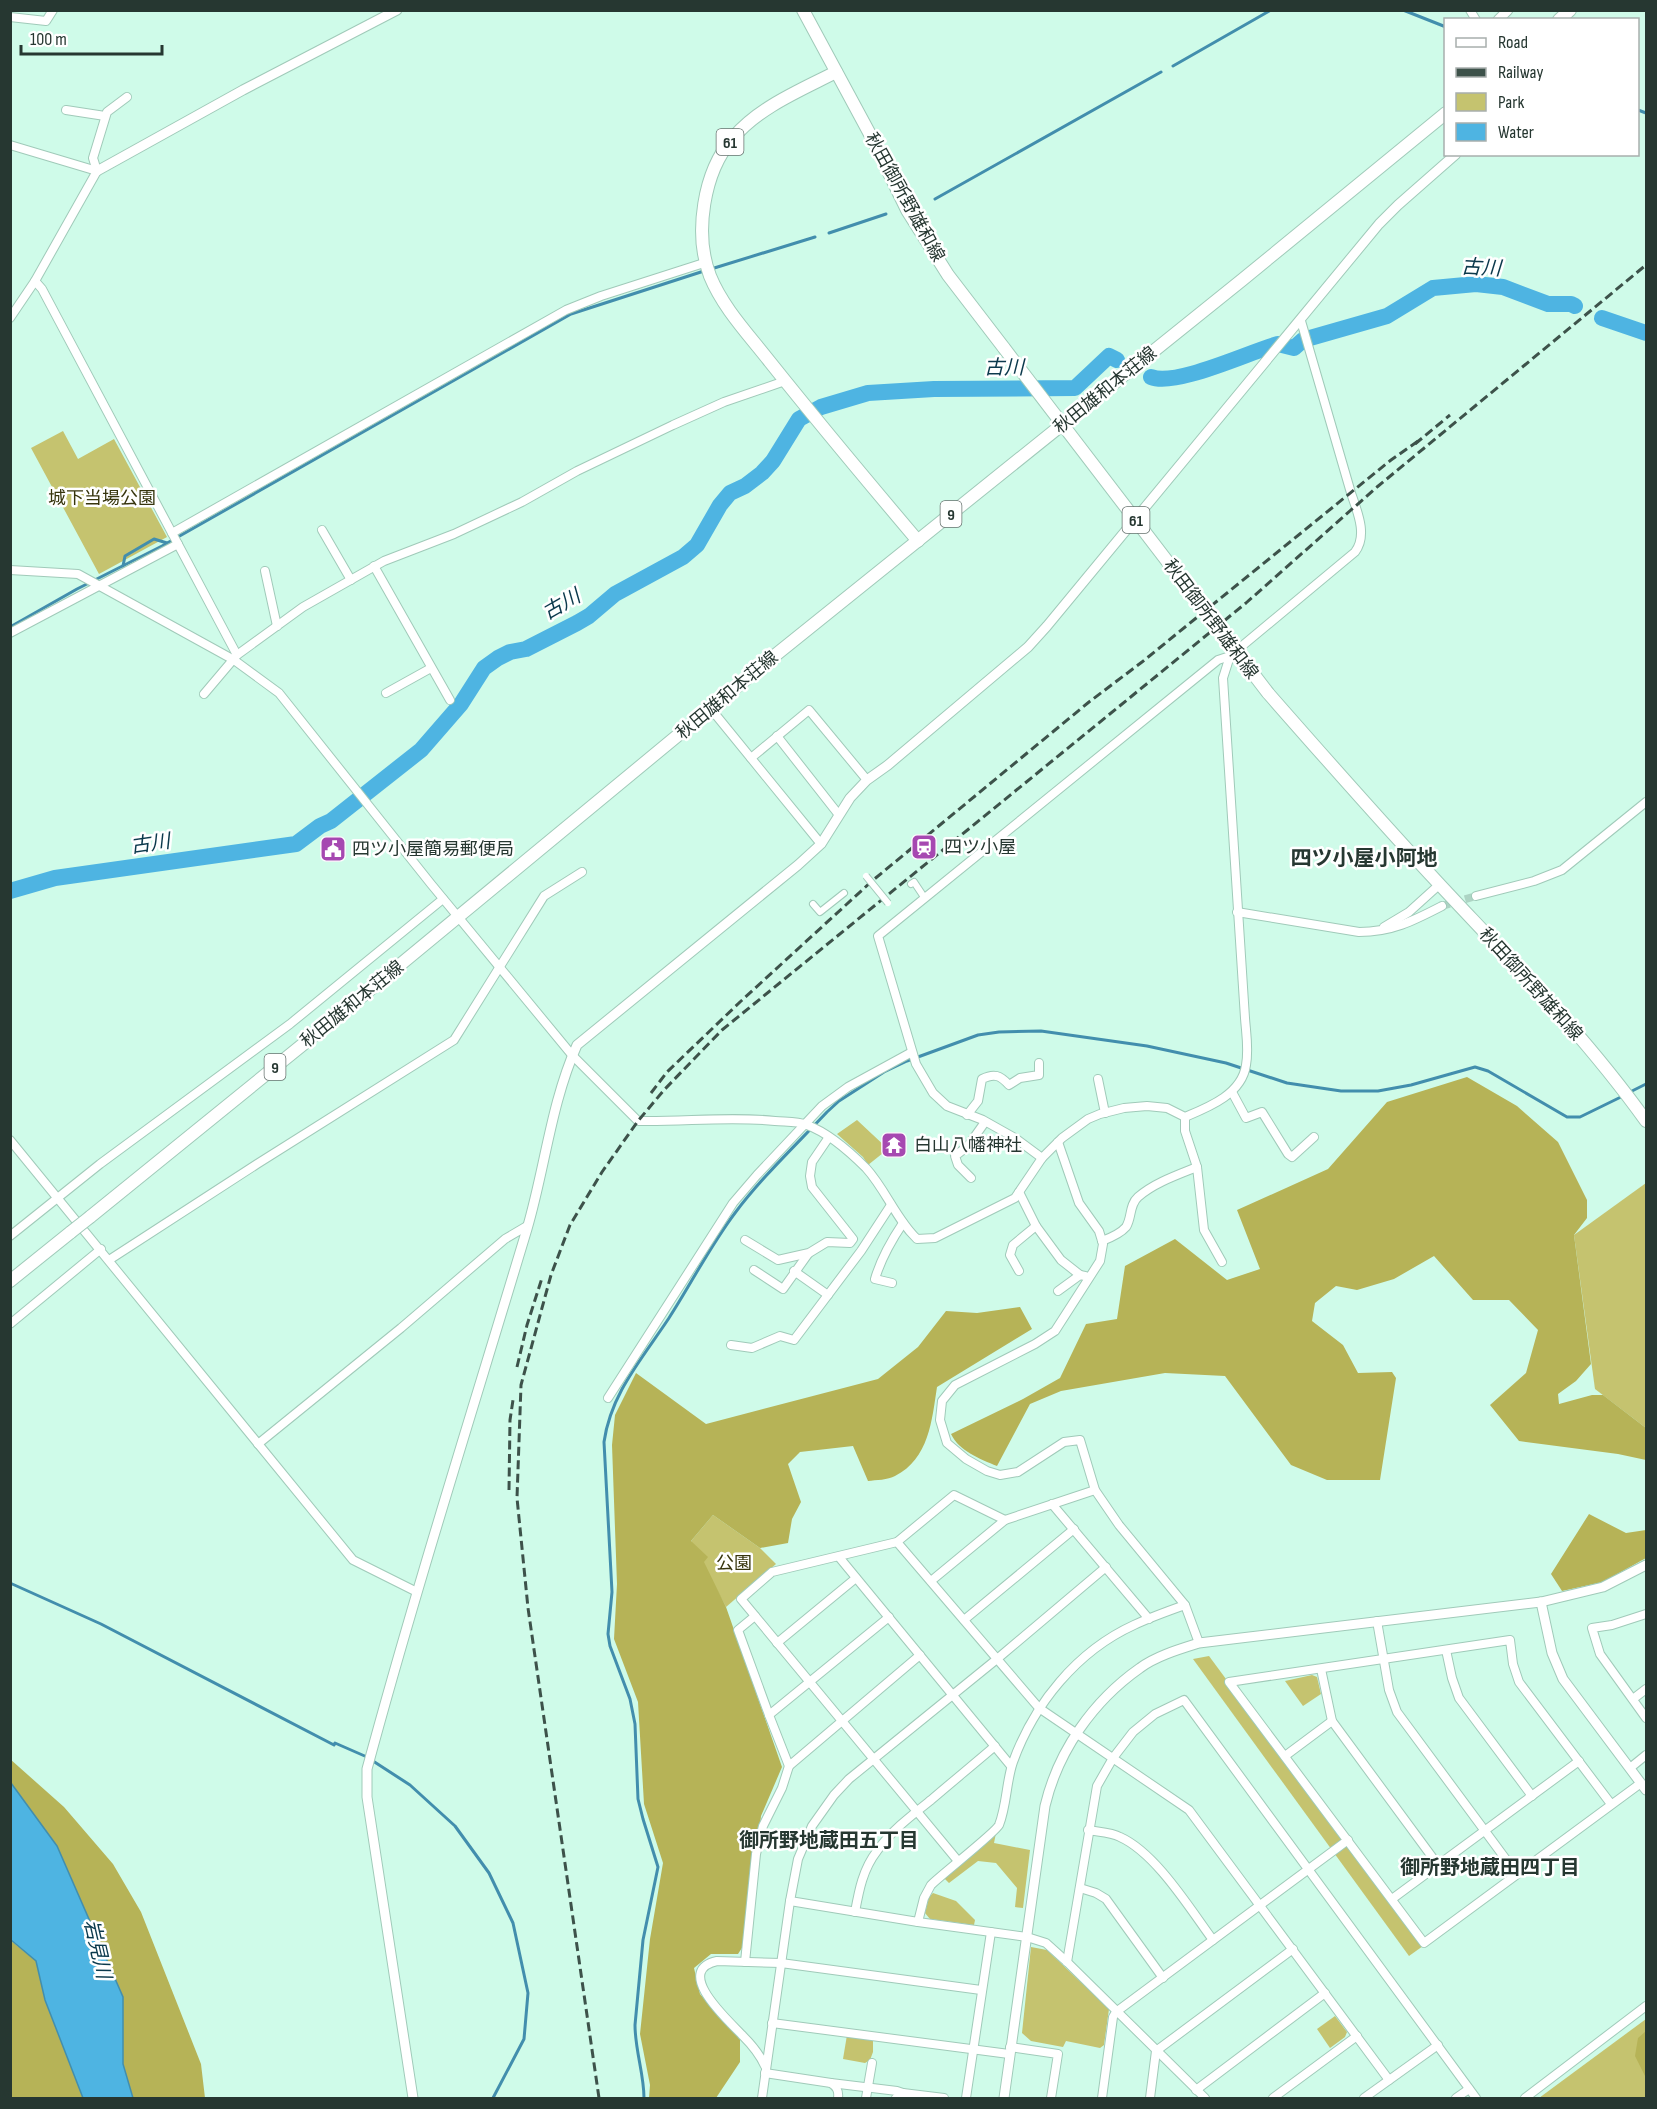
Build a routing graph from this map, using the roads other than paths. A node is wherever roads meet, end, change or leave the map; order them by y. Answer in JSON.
{"nodes":[{"id":1,"x":52,"y":10,"type":"edge"},
{"id":2,"x":397,"y":10,"type":"edge"},
{"id":3,"x":803,"y":10,"type":"edge"},
{"id":4,"x":10,"y":17,"type":"edge"},
{"id":5,"x":836,"y":72,"type":"junction"},
{"id":6,"x":127,"y":97,"type":"dead end"},
{"id":7,"x":66,"y":110,"type":"dead end"},
{"id":8,"x":1444,"y":114,"type":"edge"},
{"id":9,"x":105,"y":116,"type":"junction"},
{"id":10,"x":10,"y":145,"type":"edge"},
{"id":11,"x":1454,"y":156,"type":"edge"},
{"id":12,"x":97,"y":171,"type":"junction"},
{"id":13,"x":708,"y":267,"type":"junction"},
{"id":14,"x":35,"y":280,"type":"junction"},
{"id":15,"x":10,"y":318,"type":"edge"},
{"id":16,"x":1301,"y":321,"type":"junction"},
{"id":17,"x":785,"y":381,"type":"junction"},
{"id":18,"x":322,"y":530,"type":"dead end"},
{"id":19,"x":175,"y":538,"type":"junction"},
{"id":20,"x":918,"y":541,"type":"junction"},
{"id":21,"x":374,"y":566,"type":"junction"},
{"id":22,"x":10,"y":570,"type":"edge"},
{"id":23,"x":266,"y":572,"type":"dead end"},
{"id":24,"x":351,"y":580,"type":"junction"},
{"id":25,"x":94,"y":584,"type":"junction"},
{"id":26,"x":277,"y":626,"type":"junction"},
{"id":27,"x":10,"y":633,"type":"edge"},
{"id":28,"x":1230,"y":656,"type":"junction"},
{"id":29,"x":235,"y":657,"type":"junction"},
{"id":30,"x":431,"y":668,"type":"junction"},
{"id":31,"x":386,"y":693,"type":"dead end"},
{"id":32,"x":204,"y":694,"type":"dead end"},
{"id":33,"x":450,"y":700,"type":"dead end"},
{"id":34,"x":711,"y":709,"type":"junction"},
{"id":35,"x":777,"y":736,"type":"junction"},
{"id":36,"x":751,"y":758,"type":"junction"},
{"id":37,"x":867,"y":780,"type":"junction"},
{"id":38,"x":1647,"y":802,"type":"edge"},
{"id":39,"x":839,"y":815,"type":"junction"},
{"id":40,"x":821,"y":844,"type":"junction"},
{"id":41,"x":582,"y":872,"type":"dead end"},
{"id":42,"x":867,"y":876,"type":"dead end"},
{"id":43,"x":911,"y":884,"type":"dead end"},
{"id":44,"x":1440,"y":884,"type":"junction"},
{"id":45,"x":844,"y":893,"type":"dead end"},
{"id":46,"x":1476,"y":896,"type":"tunnel mouth"},
{"id":47,"x":924,"y":897,"type":"junction"},
{"id":48,"x":443,"y":899,"type":"junction"},
{"id":49,"x":888,"y":903,"type":"dead end"},
{"id":50,"x":813,"y":904,"type":"dead end"},
{"id":51,"x":1442,"y":906,"type":"tunnel mouth"},
{"id":52,"x":1237,"y":912,"type":"junction"},
{"id":53,"x":459,"y":917,"type":"junction"},
{"id":54,"x":1378,"y":932,"type":"junction"},
{"id":55,"x":500,"y":969,"type":"junction"},
{"id":56,"x":572,"y":1055,"type":"junction"},
{"id":57,"x":913,"y":1056,"type":"junction"},
{"id":58,"x":1039,"y":1063,"type":"dead end"},
{"id":59,"x":1098,"y":1078,"type":"dead end"},
{"id":60,"x":1232,"y":1092,"type":"junction"},
{"id":61,"x":1105,"y":1113,"type":"junction"},
{"id":62,"x":967,"y":1115,"type":"junction"},
{"id":63,"x":1185,"y":1117,"type":"junction"},
{"id":64,"x":1647,"y":1121,"type":"edge"},
{"id":65,"x":985,"y":1122,"type":"junction"},
{"id":66,"x":807,"y":1125,"type":"junction"},
{"id":67,"x":829,"y":1137,"type":"junction"},
{"id":68,"x":1314,"y":1137,"type":"dead end"},
{"id":69,"x":10,"y":1140,"type":"edge"},
{"id":70,"x":1058,"y":1142,"type":"junction"},
{"id":71,"x":1042,"y":1158,"type":"junction"},
{"id":72,"x":1197,"y":1167,"type":"junction"},
{"id":73,"x":971,"y":1178,"type":"dead end"},
{"id":74,"x":1019,"y":1192,"type":"junction"},
{"id":75,"x":58,"y":1197,"type":"junction"},
{"id":76,"x":891,"y":1205,"type":"junction"},
{"id":77,"x":903,"y":1223,"type":"junction"},
{"id":78,"x":527,"y":1226,"type":"junction"},
{"id":79,"x":1036,"y":1226,"type":"junction"},
{"id":80,"x":10,"y":1236,"type":"edge"},
{"id":81,"x":853,"y":1239,"type":"junction"},
{"id":82,"x":745,"y":1240,"type":"dead end"},
{"id":83,"x":1102,"y":1241,"type":"junction"},
{"id":84,"x":866,"y":1244,"type":"junction"},
{"id":85,"x":101,"y":1249,"type":"junction"},
{"id":86,"x":809,"y":1253,"type":"junction"},
{"id":87,"x":109,"y":1260,"type":"junction"},
{"id":88,"x":1222,"y":1262,"type":"dead end"},
{"id":89,"x":754,"y":1270,"type":"dead end"},
{"id":90,"x":794,"y":1271,"type":"junction"},
{"id":91,"x":1019,"y":1271,"type":"dead end"},
{"id":92,"x":1080,"y":1275,"type":"junction"},
{"id":93,"x":1089,"y":1277,"type":"junction"},
{"id":94,"x":10,"y":1281,"type":"edge"},
{"id":95,"x":892,"y":1283,"type":"dead end"},
{"id":96,"x":1058,"y":1291,"type":"dead end"},
{"id":97,"x":828,"y":1295,"type":"junction"},
{"id":98,"x":10,"y":1324,"type":"edge"},
{"id":99,"x":731,"y":1345,"type":"dead end"},
{"id":100,"x":608,"y":1398,"type":"dead end"},
{"id":101,"x":258,"y":1444,"type":"junction"},
{"id":102,"x":1095,"y":1490,"type":"junction"},
{"id":103,"x":1052,"y":1504,"type":"junction"},
{"id":104,"x":1005,"y":1520,"type":"junction"},
{"id":105,"x":1074,"y":1529,"type":"junction"},
{"id":106,"x":897,"y":1542,"type":"junction"},
{"id":107,"x":839,"y":1557,"type":"junction"},
{"id":108,"x":1647,"y":1564,"type":"edge"},
{"id":109,"x":1106,"y":1567,"type":"junction"},
{"id":110,"x":856,"y":1578,"type":"junction"},
{"id":111,"x":931,"y":1581,"type":"junction"},
{"id":112,"x":417,"y":1592,"type":"junction"},
{"id":113,"x":1541,"y":1602,"type":"junction"},
{"id":114,"x":1185,"y":1605,"type":"junction"},
{"id":115,"x":1647,"y":1614,"type":"edge"},
{"id":116,"x":755,"y":1616,"type":"junction"},
{"id":117,"x":889,"y":1617,"type":"junction"},
{"id":118,"x":1149,"y":1618,"type":"junction"},
{"id":119,"x":964,"y":1620,"type":"junction"},
{"id":120,"x":1377,"y":1621,"type":"junction"},
{"id":121,"x":777,"y":1642,"type":"junction"},
{"id":122,"x":1199,"y":1643,"type":"junction"},
{"id":123,"x":1446,"y":1650,"type":"junction"},
{"id":124,"x":920,"y":1655,"type":"junction"},
{"id":125,"x":997,"y":1659,"type":"junction"},
{"id":126,"x":1385,"y":1659,"type":"junction"},
{"id":127,"x":1321,"y":1669,"type":"junction"},
{"id":128,"x":809,"y":1682,"type":"junction"},
{"id":129,"x":1647,"y":1689,"type":"edge"},
{"id":130,"x":952,"y":1694,"type":"junction"},
{"id":131,"x":1633,"y":1699,"type":"junction"},
{"id":132,"x":1040,"y":1708,"type":"junction"},
{"id":133,"x":769,"y":1716,"type":"junction"},
{"id":134,"x":1647,"y":1718,"type":"edge"},
{"id":135,"x":842,"y":1721,"type":"junction"},
{"id":136,"x":1332,"y":1721,"type":"junction"},
{"id":137,"x":1076,"y":1734,"type":"junction"},
{"id":138,"x":995,"y":1746,"type":"junction"},
{"id":139,"x":1647,"y":1755,"type":"edge"},
{"id":140,"x":1285,"y":1756,"type":"junction"},
{"id":141,"x":1113,"y":1758,"type":"junction"},
{"id":142,"x":873,"y":1759,"type":"junction"},
{"id":143,"x":1579,"y":1761,"type":"junction"},
{"id":144,"x":789,"y":1766,"type":"junction"},
{"id":145,"x":1011,"y":1766,"type":"junction"},
{"id":146,"x":1629,"y":1768,"type":"junction"},
{"id":147,"x":1644,"y":1787,"type":"edge"},
{"id":148,"x":1532,"y":1796,"type":"junction"},
{"id":149,"x":1611,"y":1804,"type":"junction"},
{"id":150,"x":916,"y":1811,"type":"junction"},
{"id":151,"x":1089,"y":1830,"type":"junction"},
{"id":152,"x":1485,"y":1830,"type":"junction"},
{"id":153,"x":1348,"y":1840,"type":"junction"},
{"id":154,"x":958,"y":1861,"type":"junction"},
{"id":155,"x":1438,"y":1865,"type":"junction"},
{"id":156,"x":1309,"y":1870,"type":"junction"},
{"id":157,"x":1516,"y":1873,"type":"junction"},
{"id":158,"x":1080,"y":1888,"type":"junction"},
{"id":159,"x":1392,"y":1899,"type":"junction"},
{"id":160,"x":790,"y":1901,"type":"junction"},
{"id":161,"x":1261,"y":1905,"type":"junction"},
{"id":162,"x":855,"y":1912,"type":"junction"},
{"id":163,"x":918,"y":1923,"type":"junction"},
{"id":164,"x":991,"y":1932,"type":"junction"},
{"id":165,"x":1027,"y":1937,"type":"junction"},
{"id":166,"x":1213,"y":1940,"type":"junction"},
{"id":167,"x":1293,"y":1949,"type":"junction"},
{"id":168,"x":745,"y":1962,"type":"junction"},
{"id":169,"x":1067,"y":1962,"type":"junction"},
{"id":170,"x":781,"y":1963,"type":"junction"},
{"id":171,"x":1163,"y":1978,"type":"junction"},
{"id":172,"x":981,"y":1990,"type":"junction"},
{"id":173,"x":1325,"y":1993,"type":"junction"},
{"id":174,"x":1647,"y":2006,"type":"edge"},
{"id":175,"x":1116,"y":2012,"type":"junction"},
{"id":176,"x":772,"y":2022,"type":"junction"},
{"id":177,"x":1357,"y":2036,"type":"junction"},
{"id":178,"x":1438,"y":2045,"type":"junction"},
{"id":179,"x":972,"y":2048,"type":"junction"},
{"id":180,"x":1010,"y":2051,"type":"junction"},
{"id":181,"x":1156,"y":2051,"type":"junction"},
{"id":182,"x":872,"y":2063,"type":"dead end"},
{"id":183,"x":766,"y":2071,"type":"junction"},
{"id":184,"x":1389,"y":2080,"type":"junction"},
{"id":185,"x":831,"y":2083,"type":"junction"},
{"id":186,"x":868,"y":2086,"type":"junction"},
{"id":187,"x":1469,"y":2089,"type":"junction"},
{"id":188,"x":1196,"y":2090,"type":"junction"},
{"id":189,"x":899,"y":2096,"type":"edge"},
{"id":190,"x":413,"y":2098,"type":"edge"},
{"id":191,"x":762,"y":2098,"type":"edge"},
{"id":192,"x":838,"y":2098,"type":"edge"},
{"id":193,"x":866,"y":2098,"type":"edge"},
{"id":194,"x":944,"y":2098,"type":"edge"},
{"id":195,"x":966,"y":2098,"type":"edge"},
{"id":196,"x":1004,"y":2098,"type":"edge"},
{"id":197,"x":1051,"y":2098,"type":"edge"},
{"id":198,"x":1102,"y":2098,"type":"edge"},
{"id":199,"x":1150,"y":2098,"type":"edge"},
{"id":200,"x":1205,"y":2098,"type":"edge"},
{"id":201,"x":1273,"y":2098,"type":"edge"},
{"id":202,"x":1364,"y":2098,"type":"edge"},
{"id":203,"x":1456,"y":2098,"type":"edge"},
{"id":204,"x":1476,"y":2098,"type":"edge"},
{"id":205,"x":1525,"y":2098,"type":"edge"}],
"edges":[{"from":1,"to":4,"type":"street"},
{"from":2,"to":12,"type":"street"},
{"from":3,"to":5,"type":"main road","name":"秋田御所野雄和線","number":"61"},
{"from":5,"to":13,"type":"main road","number":"61"},
{"from":5,"to":44,"type":"main road","name":"秋田御所野雄和線","number":"61","bridge":true},
{"from":6,"to":9,"type":"street"},
{"from":7,"to":9,"type":"street"},
{"from":8,"to":20,"type":"main road","name":"秋田雄和本荘線","number":"9"},
{"from":9,"to":12,"type":"street"},
{"from":10,"to":12,"type":"street"},
{"from":11,"to":16,"type":"street"},
{"from":12,"to":14,"type":"street"},
{"from":13,"to":17,"type":"main road","number":"61"},
{"from":13,"to":19,"type":"street"},
{"from":14,"to":15,"type":"street"},
{"from":14,"to":19,"type":"street"},
{"from":16,"to":28,"type":"street"},
{"from":16,"to":37,"type":"street"},
{"from":17,"to":20,"type":"main road","number":"61"},
{"from":17,"to":21,"type":"street"},
{"from":18,"to":24,"type":"street"},
{"from":19,"to":25,"type":"street"},
{"from":19,"to":29,"type":"street"},
{"from":20,"to":34,"type":"main road","name":"秋田雄和本荘線","number":"9"},
{"from":21,"to":24,"type":"street"},
{"from":21,"to":30,"type":"street"},
{"from":22,"to":25,"type":"street"},
{"from":23,"to":26,"type":"street"},
{"from":24,"to":26,"type":"street"},
{"from":25,"to":27,"type":"street"},
{"from":25,"to":29,"type":"street"},
{"from":26,"to":29,"type":"street"},
{"from":28,"to":47,"type":"street"},
{"from":28,"to":52,"type":"street"},
{"from":29,"to":32,"type":"street"},
{"from":29,"to":48,"type":"street"},
{"from":30,"to":31,"type":"street"},
{"from":30,"to":33,"type":"street"},
{"from":34,"to":36,"type":"street"},
{"from":34,"to":53,"type":"main road","name":"秋田雄和本荘線","number":"9"},
{"from":35,"to":36,"type":"street"},
{"from":35,"to":37,"type":"street"},
{"from":35,"to":39,"type":"street"},
{"from":36,"to":40,"type":"street"},
{"from":37,"to":39,"type":"street"},
{"from":38,"to":46,"type":"street"},
{"from":39,"to":40,"type":"street"},
{"from":40,"to":56,"type":"street"},
{"from":41,"to":55,"type":"street"},
{"from":42,"to":49,"type":"street","bridge":true},
{"from":43,"to":47,"type":"street"},
{"from":44,"to":54,"type":"street"},
{"from":44,"to":64,"type":"main road","name":"秋田御所野雄和線","number":"61"},
{"from":45,"to":50,"type":"street"},
{"from":47,"to":57,"type":"street"},
{"from":48,"to":53,"type":"street"},
{"from":48,"to":75,"type":"street"},
{"from":51,"to":54,"type":"street"},
{"from":52,"to":54,"type":"street"},
{"from":52,"to":60,"type":"street"},
{"from":53,"to":55,"type":"street"},
{"from":53,"to":94,"type":"main road","name":"秋田雄和本荘線","number":"9","bridge":true},
{"from":55,"to":56,"type":"street"},
{"from":55,"to":87,"type":"street"},
{"from":56,"to":66,"type":"street"},
{"from":56,"to":78,"type":"street"},
{"from":57,"to":62,"type":"street"},
{"from":57,"to":66,"type":"street"},
{"from":58,"to":62,"type":"street"},
{"from":59,"to":61,"type":"street"},
{"from":60,"to":63,"type":"street"},
{"from":60,"to":68,"type":"street"},
{"from":61,"to":63,"type":"street"},
{"from":61,"to":70,"type":"street"},
{"from":62,"to":65,"type":"street"},
{"from":63,"to":72,"type":"street"},
{"from":65,"to":71,"type":"street"},
{"from":65,"to":73,"type":"street"},
{"from":66,"to":67,"type":"street"},
{"from":66,"to":100,"type":"street"},
{"from":67,"to":76,"type":"street"},
{"from":67,"to":81,"type":"street"},
{"from":69,"to":75,"type":"street"},
{"from":70,"to":71,"type":"street"},
{"from":70,"to":83,"type":"street"},
{"from":71,"to":74,"type":"street"},
{"from":72,"to":83,"type":"street"},
{"from":72,"to":88,"type":"street"},
{"from":74,"to":77,"type":"street"},
{"from":74,"to":79,"type":"street"},
{"from":75,"to":80,"type":"street"},
{"from":75,"to":85,"type":"street"},
{"from":76,"to":77,"type":"street"},
{"from":76,"to":84,"type":"street"},
{"from":77,"to":95,"type":"street"},
{"from":78,"to":101,"type":"street"},
{"from":78,"to":112,"type":"street"},
{"from":79,"to":91,"type":"street"},
{"from":79,"to":92,"type":"street"},
{"from":81,"to":84,"type":"street"},
{"from":81,"to":86,"type":"street"},
{"from":82,"to":86,"type":"street"},
{"from":83,"to":93,"type":"street"},
{"from":84,"to":97,"type":"street"},
{"from":85,"to":87,"type":"street"},
{"from":85,"to":98,"type":"street"},
{"from":86,"to":90,"type":"street"},
{"from":87,"to":101,"type":"street"},
{"from":89,"to":90,"type":"street"},
{"from":90,"to":97,"type":"street"},
{"from":92,"to":93,"type":"street"},
{"from":92,"to":96,"type":"street"},
{"from":93,"to":102,"type":"street"},
{"from":97,"to":99,"type":"street"},
{"from":101,"to":112,"type":"street"},
{"from":102,"to":103,"type":"street"},
{"from":102,"to":114,"type":"street"},
{"from":103,"to":104,"type":"street"},
{"from":103,"to":105,"type":"street"},
{"from":104,"to":106,"type":"street"},
{"from":104,"to":111,"type":"street"},
{"from":105,"to":109,"type":"street"},
{"from":105,"to":119,"type":"street"},
{"from":106,"to":107,"type":"street"},
{"from":106,"to":111,"type":"street"},
{"from":107,"to":110,"type":"street"},
{"from":107,"to":116,"type":"street"},
{"from":108,"to":113,"type":"street"},
{"from":109,"to":118,"type":"street"},
{"from":109,"to":125,"type":"street"},
{"from":110,"to":117,"type":"street"},
{"from":110,"to":121,"type":"street"},
{"from":111,"to":119,"type":"street"},
{"from":112,"to":190,"type":"street"},
{"from":113,"to":120,"type":"street"},
{"from":113,"to":146,"type":"street"},
{"from":114,"to":118,"type":"street"},
{"from":114,"to":122,"type":"street"},
{"from":115,"to":131,"type":"street"},
{"from":116,"to":121,"type":"street"},
{"from":116,"to":133,"type":"street"},
{"from":117,"to":124,"type":"street"},
{"from":117,"to":128,"type":"street"},
{"from":118,"to":132,"type":"street"},
{"from":119,"to":125,"type":"street"},
{"from":120,"to":122,"type":"street"},
{"from":120,"to":126,"type":"street"},
{"from":121,"to":128,"type":"street"},
{"from":122,"to":137,"type":"street"},
{"from":123,"to":126,"type":"street"},
{"from":123,"to":143,"type":"street"},
{"from":123,"to":148,"type":"street"},
{"from":124,"to":130,"type":"street"},
{"from":124,"to":135,"type":"street"},
{"from":125,"to":130,"type":"street"},
{"from":125,"to":132,"type":"street"},
{"from":126,"to":127,"type":"street"},
{"from":126,"to":152,"type":"street"},
{"from":127,"to":136,"type":"street"},
{"from":127,"to":140,"type":"street"},
{"from":128,"to":133,"type":"street"},
{"from":128,"to":135,"type":"street"},
{"from":129,"to":131,"type":"street"},
{"from":130,"to":138,"type":"street"},
{"from":130,"to":142,"type":"street"},
{"from":131,"to":134,"type":"street"},
{"from":132,"to":137,"type":"street"},
{"from":132,"to":145,"type":"street"},
{"from":133,"to":144,"type":"street"},
{"from":135,"to":142,"type":"street"},
{"from":135,"to":144,"type":"street"},
{"from":136,"to":140,"type":"street"},
{"from":136,"to":155,"type":"street"},
{"from":137,"to":141,"type":"street"},
{"from":137,"to":165,"type":"street"},
{"from":138,"to":145,"type":"street"},
{"from":138,"to":150,"type":"street"},
{"from":139,"to":146,"type":"street"},
{"from":140,"to":153,"type":"street"},
{"from":141,"to":151,"type":"street"},
{"from":141,"to":156,"type":"street"},
{"from":141,"to":161,"type":"street"},
{"from":142,"to":150,"type":"street"},
{"from":142,"to":160,"type":"street"},
{"from":143,"to":148,"type":"street"},
{"from":143,"to":149,"type":"street"},
{"from":144,"to":168,"type":"street"},
{"from":145,"to":154,"type":"street"},
{"from":146,"to":147,"type":"street"},
{"from":147,"to":149,"type":"street"},
{"from":148,"to":152,"type":"street"},
{"from":149,"to":157,"type":"street"},
{"from":150,"to":154,"type":"street"},
{"from":150,"to":162,"type":"street"},
{"from":151,"to":158,"type":"street"},
{"from":151,"to":166,"type":"street"},
{"from":152,"to":155,"type":"street"},
{"from":152,"to":157,"type":"street"},
{"from":153,"to":156,"type":"street"},
{"from":153,"to":159,"type":"street"},
{"from":154,"to":163,"type":"street"},
{"from":155,"to":159,"type":"street"},
{"from":156,"to":161,"type":"street"},
{"from":156,"to":178,"type":"street"},
{"from":157,"to":159,"type":"street"},
{"from":158,"to":169,"type":"street"},
{"from":158,"to":171,"type":"street"},
{"from":160,"to":162,"type":"street"},
{"from":160,"to":170,"type":"street"},
{"from":161,"to":166,"type":"street"},
{"from":161,"to":167,"type":"street"},
{"from":162,"to":163,"type":"street"},
{"from":163,"to":164,"type":"street"},
{"from":164,"to":165,"type":"street"},
{"from":164,"to":172,"type":"street"},
{"from":165,"to":169,"type":"street"},
{"from":165,"to":180,"type":"street"},
{"from":166,"to":171,"type":"street"},
{"from":167,"to":173,"type":"street"},
{"from":167,"to":181,"type":"street"},
{"from":168,"to":170,"type":"street"},
{"from":168,"to":183,"type":"street"},
{"from":169,"to":175,"type":"street"},
{"from":170,"to":172,"type":"street"},
{"from":170,"to":176,"type":"street"},
{"from":171,"to":175,"type":"street"},
{"from":172,"to":179,"type":"street"},
{"from":173,"to":177,"type":"street"},
{"from":173,"to":188,"type":"street"},
{"from":174,"to":205,"type":"street"},
{"from":175,"to":181,"type":"street"},
{"from":175,"to":198,"type":"street"},
{"from":176,"to":179,"type":"street"},
{"from":176,"to":183,"type":"street"},
{"from":177,"to":184,"type":"street"},
{"from":177,"to":201,"type":"street"},
{"from":178,"to":184,"type":"street"},
{"from":178,"to":187,"type":"street"},
{"from":179,"to":180,"type":"street"},
{"from":179,"to":195,"type":"street"},
{"from":180,"to":196,"type":"street"},
{"from":180,"to":197,"type":"street"},
{"from":181,"to":188,"type":"street"},
{"from":181,"to":199,"type":"street"},
{"from":182,"to":186,"type":"street"},
{"from":183,"to":185,"type":"street"},
{"from":183,"to":191,"type":"street"},
{"from":184,"to":202,"type":"street"},
{"from":185,"to":186,"type":"street"},
{"from":185,"to":192,"type":"street"},
{"from":186,"to":189,"type":"street"},
{"from":186,"to":193,"type":"street"},
{"from":187,"to":203,"type":"street"},
{"from":187,"to":204,"type":"street"},
{"from":188,"to":200,"type":"street"},
{"from":189,"to":194,"type":"street"}]}
